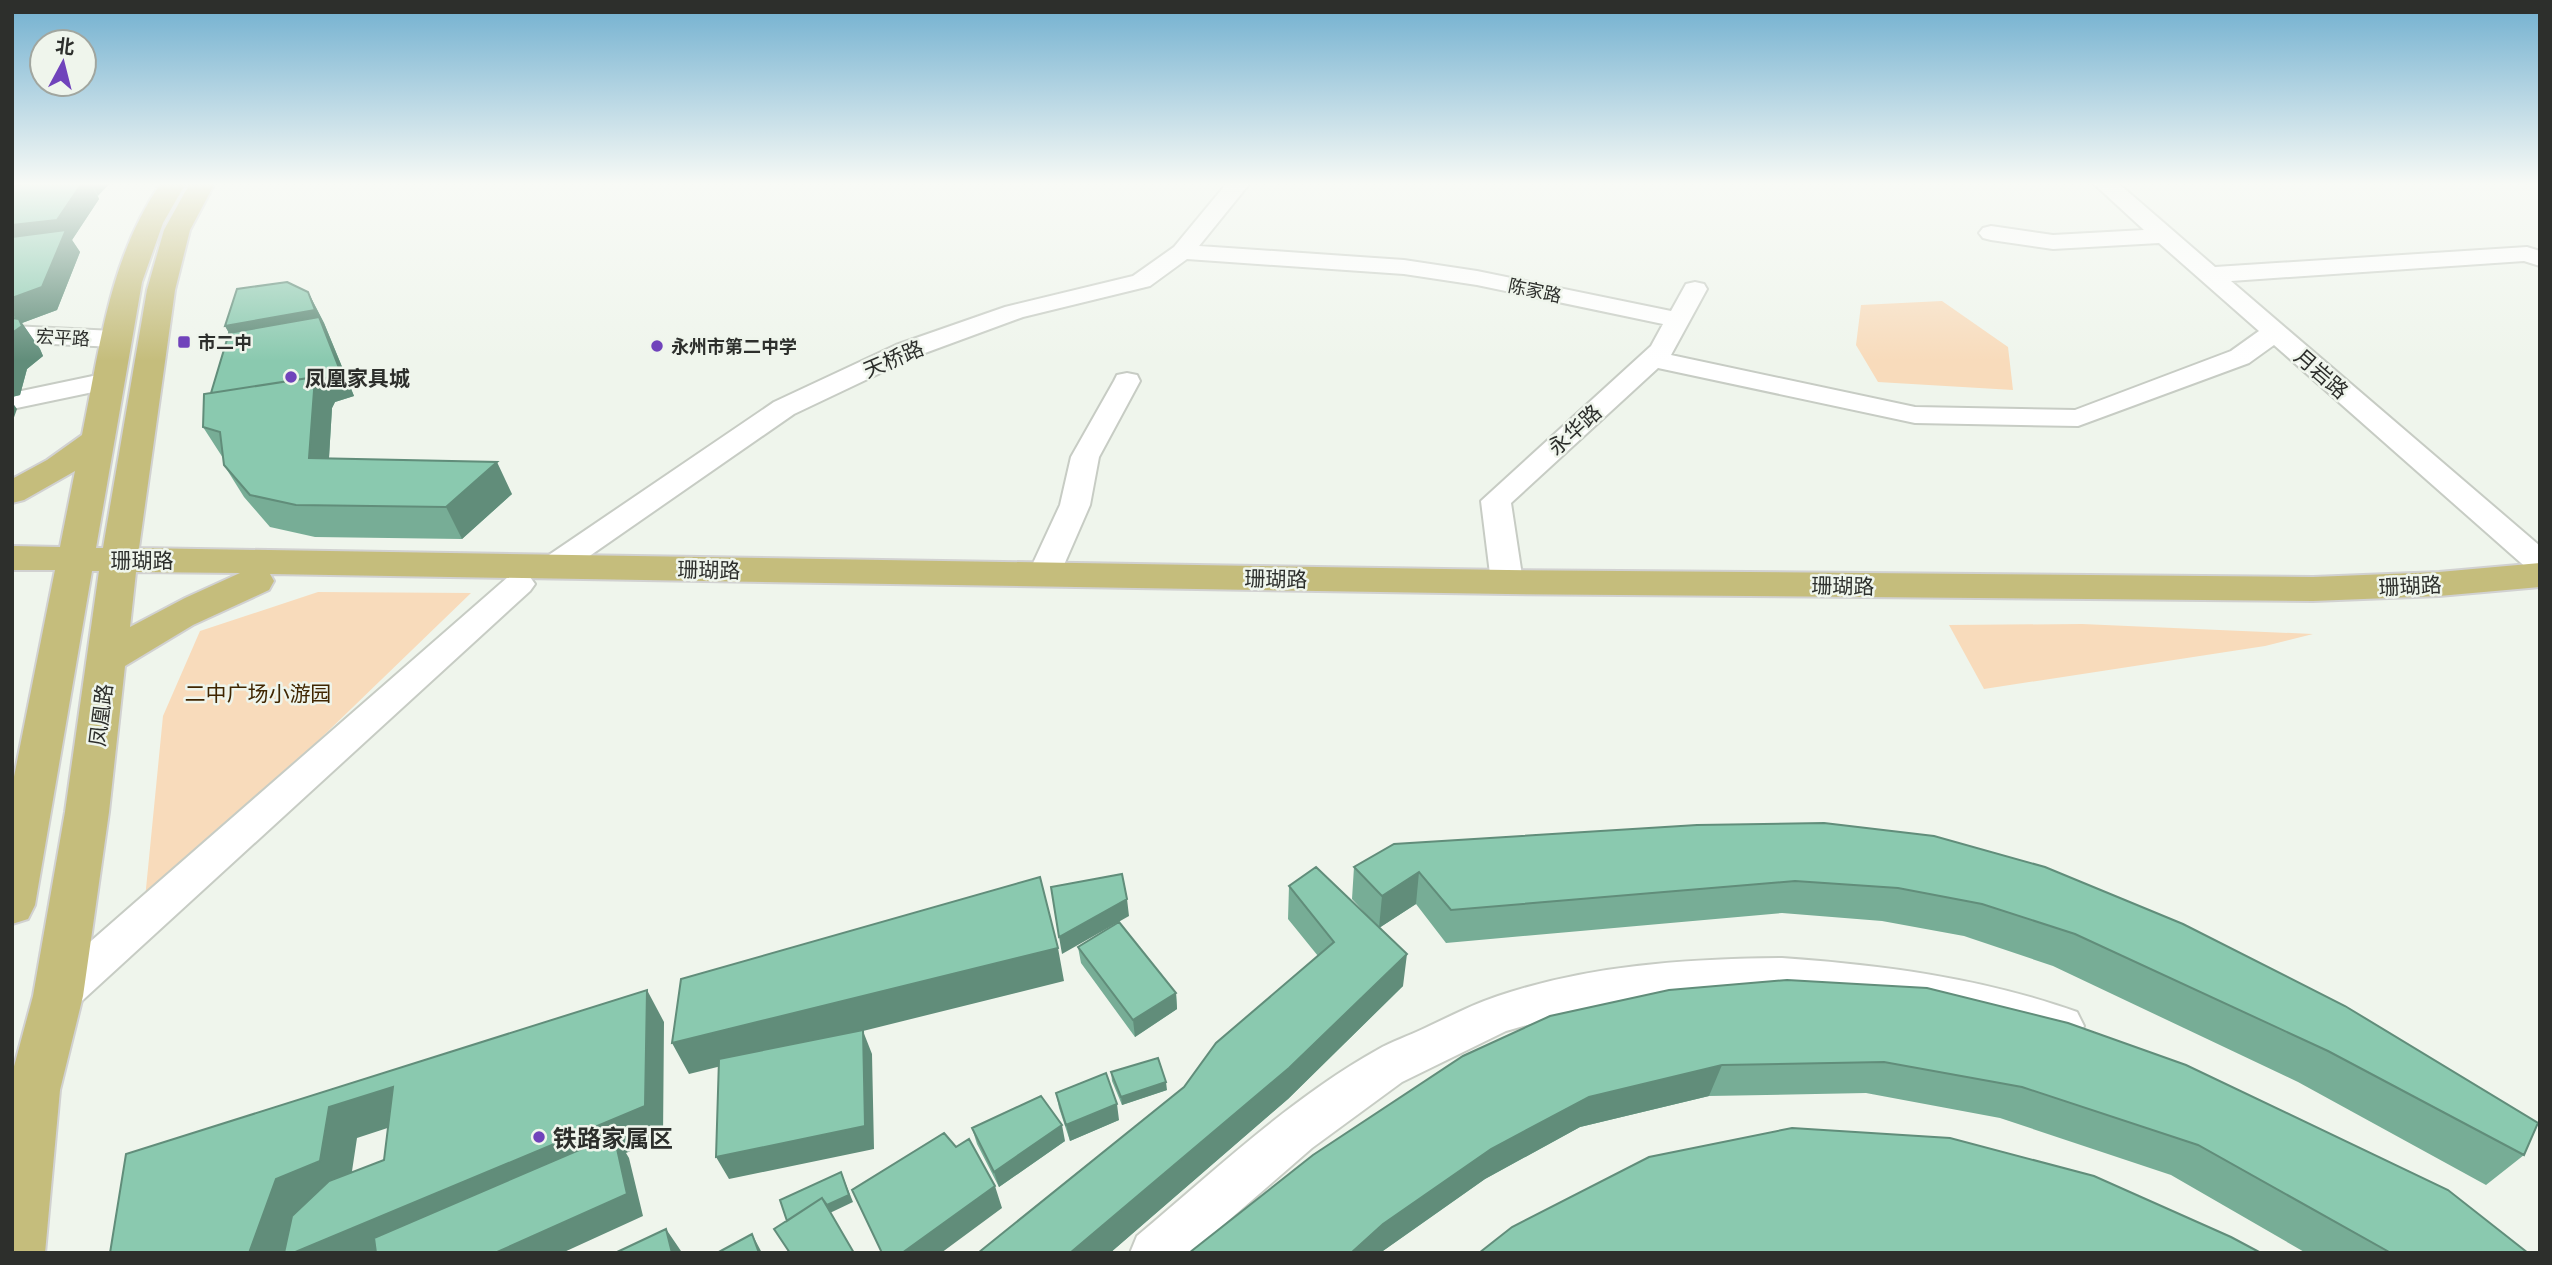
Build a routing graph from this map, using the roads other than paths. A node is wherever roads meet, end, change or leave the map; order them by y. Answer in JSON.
{"nodes":[{"id":1,"x":142,"y":242,"type":"edge"},
{"id":2,"x":174,"y":242,"type":"edge"},
{"id":3,"x":1190,"y":242,"type":"edge"},
{"id":4,"x":2172,"y":242,"type":"edge"},
{"id":5,"x":1182,"y":252,"type":"junction"},
{"id":6,"x":2540,"y":259,"type":"edge"},
{"id":7,"x":2209,"y":275,"type":"junction"},
{"id":8,"x":1695,"y":289,"type":"dead end"},
{"id":9,"x":1678,"y":320,"type":"junction"},
{"id":10,"x":2275,"y":332,"type":"junction"},
{"id":11,"x":12,"y":334,"type":"edge"},
{"id":12,"x":114,"y":339,"type":"junction"},
{"id":13,"x":1652,"y":359,"type":"junction"},
{"id":14,"x":1127,"y":381,"type":"dead end"},
{"id":15,"x":107,"y":382,"type":"junction"},
{"id":16,"x":12,"y":401,"type":"edge"},
{"id":17,"x":98,"y":439,"type":"junction"},
{"id":18,"x":12,"y":493,"type":"edge"},
{"id":19,"x":12,"y":558,"type":"edge"},
{"id":20,"x":2540,"y":563,"type":"edge"},
{"id":21,"x":554,"y":566,"type":"junction"},
{"id":22,"x":74,"y":568,"type":"junction"},
{"id":23,"x":118,"y":569,"type":"junction"},
{"id":24,"x":1044,"y":574,"type":"junction"},
{"id":25,"x":2540,"y":575,"type":"edge"},
{"id":26,"x":12,"y":578,"type":"edge"},
{"id":27,"x":256,"y":581,"type":"junction"},
{"id":28,"x":1507,"y":582,"type":"junction"},
{"id":29,"x":519,"y":584,"type":"junction"},
{"id":30,"x":2540,"y":593,"type":"edge"},
{"id":31,"x":107,"y":659,"type":"junction"},
{"id":32,"x":92,"y":776,"type":"junction"},
{"id":33,"x":33,"y":793,"type":"junction"},
{"id":34,"x":12,"y":905,"type":"edge"},
{"id":35,"x":58,"y":996,"type":"junction"},
{"id":36,"x":2099,"y":1038,"type":"edge"},
{"id":37,"x":18,"y":1250,"type":"edge"},
{"id":38,"x":1154,"y":1253,"type":"edge"}],
"edges":[{"from":1,"to":12,"type":"main road"},
{"from":2,"to":23,"type":"main road","name":"凤凰路"},
{"from":3,"to":5,"type":"street","name":"天桥路"},
{"from":4,"to":7,"type":"street","name":"月岩路"},
{"from":5,"to":9,"type":"street","name":"陈家路"},
{"from":5,"to":21,"type":"street","name":"天桥路"},
{"from":6,"to":7,"type":"street"},
{"from":7,"to":10,"type":"street","name":"月岩路"},
{"from":8,"to":9,"type":"street","name":"永华路"},
{"from":9,"to":13,"type":"street","name":"永华路"},
{"from":10,"to":13,"type":"street"},
{"from":10,"to":20,"type":"street","name":"月岩路"},
{"from":11,"to":12,"type":"street","name":"宏平路"},
{"from":12,"to":15,"type":"main road"},
{"from":13,"to":28,"type":"street","name":"永华路"},
{"from":14,"to":24,"type":"street"},
{"from":15,"to":16,"type":"street"},
{"from":15,"to":17,"type":"main road"},
{"from":17,"to":18,"type":"main road"},
{"from":17,"to":22,"type":"main road"},
{"from":19,"to":22,"type":"main road","name":"珊瑚路"},
{"from":21,"to":23,"type":"main road","name":"珊瑚路"},
{"from":21,"to":24,"type":"main road","name":"珊瑚路"},
{"from":22,"to":23,"type":"main road","name":"珊瑚路"},
{"from":22,"to":26,"type":"main road","name":"珊瑚路"},
{"from":22,"to":33,"type":"main road"},
{"from":23,"to":27,"type":"main road","name":"珊瑚路"},
{"from":23,"to":31,"type":"main road","name":"凤凰路"},
{"from":24,"to":28,"type":"main road","name":"珊瑚路"},
{"from":25,"to":28,"type":"main road","name":"珊瑚路"},
{"from":27,"to":29,"type":"main road","name":"珊瑚路"},
{"from":27,"to":31,"type":"main road"},
{"from":29,"to":30,"type":"main road","name":"珊瑚路"},
{"from":29,"to":35,"type":"street"},
{"from":31,"to":32,"type":"main road","name":"凤凰路"},
{"from":32,"to":33,"type":"main road"},
{"from":32,"to":35,"type":"main road","name":"凤凰路"},
{"from":33,"to":34,"type":"main road"},
{"from":35,"to":37,"type":"main road","name":"凤凰路"},
{"from":36,"to":38,"type":"street"}]}
